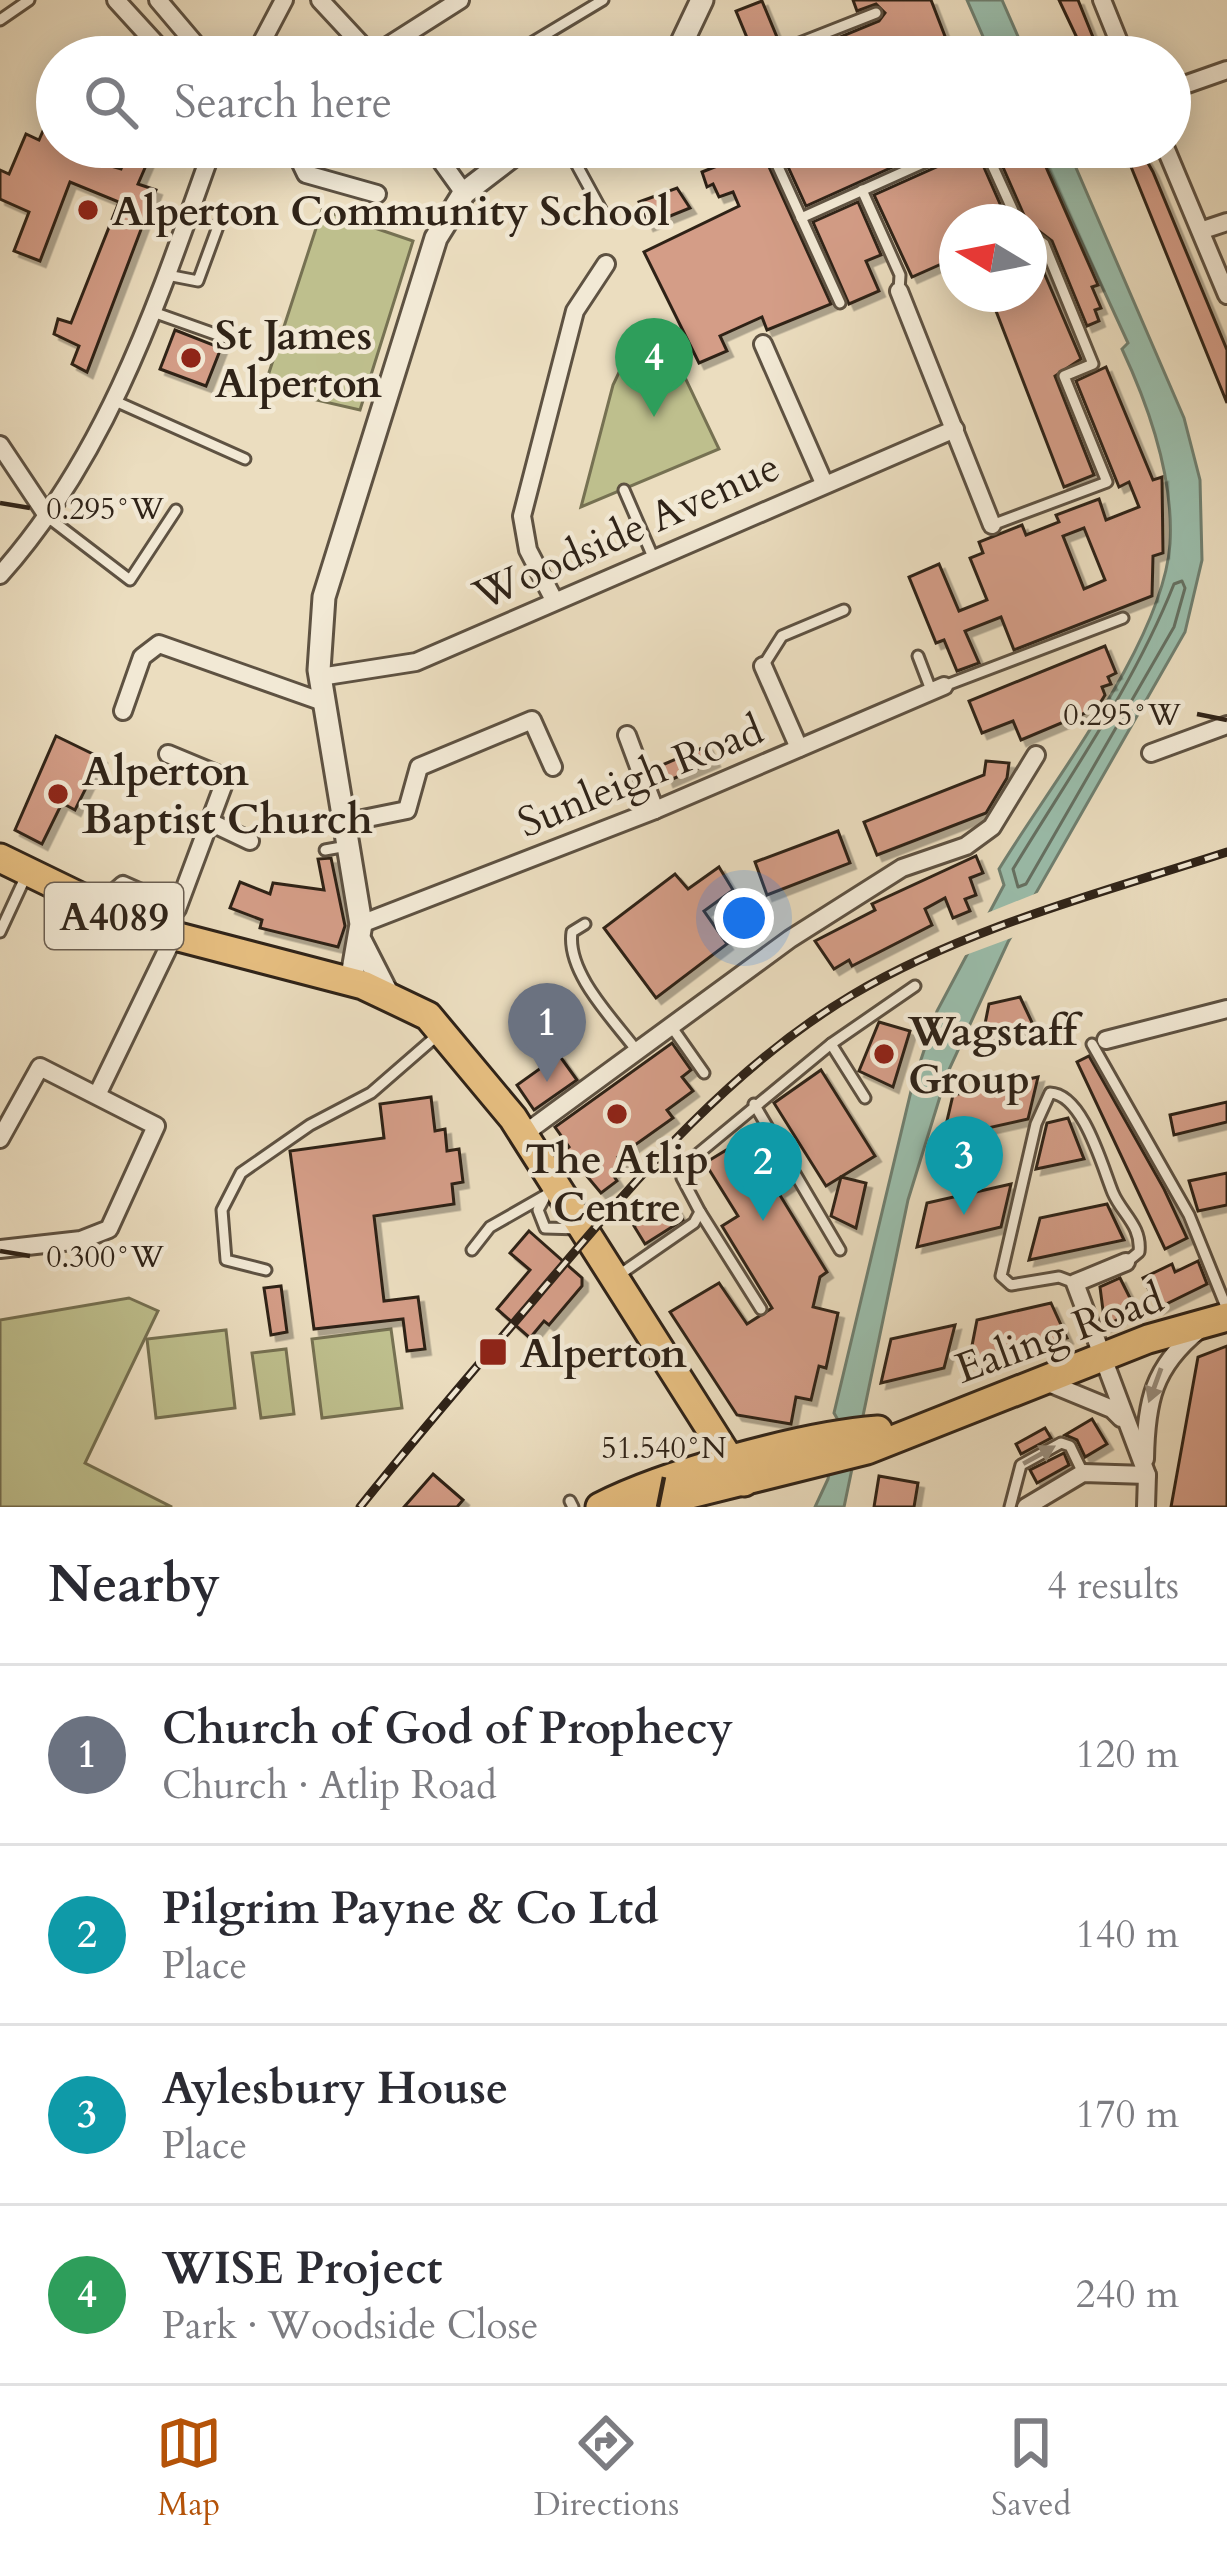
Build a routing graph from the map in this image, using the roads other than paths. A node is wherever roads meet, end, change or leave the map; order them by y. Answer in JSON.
{"nodes":[{"id":1,"x":29,"y":0,"type":"edge"},
{"id":2,"x":116,"y":0,"type":"edge"},
{"id":3,"x":158,"y":0,"type":"edge"},
{"id":4,"x":284,"y":0,"type":"edge"},
{"id":5,"x":320,"y":0,"type":"edge"},
{"id":6,"x":460,"y":0,"type":"edge"},
{"id":7,"x":603,"y":0,"type":"edge"},
{"id":8,"x":702,"y":0,"type":"edge"},
{"id":9,"x":1102,"y":0,"type":"edge"},
{"id":10,"x":876,"y":13,"type":"dead end"},
{"id":11,"x":0,"y":20,"type":"edge"},
{"id":12,"x":149,"y":36,"type":"edge"},
{"id":13,"x":189,"y":36,"type":"edge"},
{"id":14,"x":265,"y":36,"type":"edge"},
{"id":15,"x":353,"y":36,"type":"edge"},
{"id":16,"x":403,"y":36,"type":"edge"},
{"id":17,"x":543,"y":36,"type":"edge"},
{"id":18,"x":692,"y":36,"type":"edge"},
{"id":19,"x":817,"y":36,"type":"edge"},
{"id":20,"x":1117,"y":36,"type":"edge"},
{"id":21,"x":1227,"y":70,"type":"edge"},
{"id":22,"x":1191,"y":83,"type":"edge"},
{"id":23,"x":205,"y":168,"type":"edge"},
{"id":24,"x":303,"y":168,"type":"edge"},
{"id":25,"x":446,"y":168,"type":"edge"},
{"id":26,"x":497,"y":168,"type":"edge"},
{"id":27,"x":578,"y":168,"type":"edge"},
{"id":28,"x":778,"y":168,"type":"edge"},
{"id":29,"x":912,"y":168,"type":"edge"},
{"id":30,"x":994,"y":168,"type":"edge"},
{"id":31,"x":1175,"y":168,"type":"edge"},
{"id":32,"x":862,"y":190,"type":"junction"},
{"id":33,"x":464,"y":193,"type":"junction"},
{"id":34,"x":377,"y":194,"type":"dead end"},
{"id":35,"x":1010,"y":204,"type":"edge"},
{"id":36,"x":603,"y":213,"type":"dead end"},
{"id":37,"x":801,"y":218,"type":"junction"},
{"id":38,"x":220,"y":221,"type":"dead end"},
{"id":39,"x":1227,"y":222,"type":"edge"},
{"id":40,"x":1203,"y":230,"type":"junction"},
{"id":41,"x":1047,"y":251,"type":"edge"},
{"id":42,"x":607,"y":264,"type":"dead end"},
{"id":43,"x":167,"y":275,"type":"junction"},
{"id":44,"x":899,"y":291,"type":"joint"},
{"id":45,"x":1227,"y":295,"type":"edge"},
{"id":46,"x":840,"y":303,"type":"dead end"},
{"id":47,"x":153,"y":312,"type":"junction"},
{"id":48,"x":230,"y":339,"type":"dead end"},
{"id":49,"x":763,"y":344,"type":"dead end"},
{"id":50,"x":115,"y":401,"type":"junction"},
{"id":51,"x":955,"y":429,"type":"junction"},
{"id":52,"x":0,"y":445,"type":"edge"},
{"id":53,"x":245,"y":459,"type":"dead end"},
{"id":54,"x":824,"y":483,"type":"junction"},
{"id":55,"x":624,"y":490,"type":"dead end"},
{"id":56,"x":176,"y":510,"type":"dead end"},
{"id":57,"x":48,"y":517,"type":"junction"},
{"id":58,"x":992,"y":525,"type":"joint"},
{"id":59,"x":652,"y":557,"type":"junction"},
{"id":60,"x":0,"y":575,"type":"edge"},
{"id":61,"x":554,"y":600,"type":"junction"},
{"id":62,"x":844,"y":610,"type":"dead end"},
{"id":63,"x":1123,"y":618,"type":"dead end"},
{"id":64,"x":918,"y":656,"type":"dead end"},
{"id":65,"x":763,"y":666,"type":"joint"},
{"id":66,"x":320,"y":677,"type":"junction"},
{"id":67,"x":938,"y":689,"type":"junction"},
{"id":68,"x":323,"y":702,"type":"junction"},
{"id":69,"x":123,"y":711,"type":"dead end"},
{"id":70,"x":1227,"y":724,"type":"edge"},
{"id":71,"x":627,"y":735,"type":"dead end"},
{"id":72,"x":799,"y":748,"type":"junction"},
{"id":73,"x":169,"y":754,"type":"dead end"},
{"id":74,"x":1151,"y":754,"type":"dead end"},
{"id":75,"x":1036,"y":755,"type":"dead end"},
{"id":76,"x":553,"y":767,"type":"dead end"},
{"id":77,"x":655,"y":810,"type":"junction"},
{"id":78,"x":212,"y":823,"type":"junction"},
{"id":79,"x":343,"y":823,"type":"junction"},
{"id":80,"x":250,"y":841,"type":"dead end"},
{"id":81,"x":0,"y":857,"type":"edge"},
{"id":82,"x":27,"y":873,"type":"junction"},
{"id":83,"x":97,"y":908,"type":"junction"},
{"id":84,"x":585,"y":924,"type":"dead end"},
{"id":85,"x":0,"y":932,"type":"edge"},
{"id":86,"x":361,"y":933,"type":"junction"},
{"id":87,"x":173,"y":938,"type":"junction"},
{"id":88,"x":352,"y":982,"type":"junction"},
{"id":89,"x":915,"y":986,"type":"dead end"},
{"id":90,"x":387,"y":993,"type":"junction"},
{"id":91,"x":1227,"y":1009,"type":"edge"},
{"id":92,"x":670,"y":1026,"type":"junction"},
{"id":93,"x":443,"y":1029,"type":"junction"},
{"id":94,"x":1099,"y":1042,"type":"joint"},
{"id":95,"x":832,"y":1044,"type":"junction"},
{"id":96,"x":637,"y":1052,"type":"junction"},
{"id":97,"x":704,"y":1073,"type":"dead end"},
{"id":98,"x":98,"y":1093,"type":"junction"},
{"id":99,"x":865,"y":1098,"type":"dead end"},
{"id":100,"x":754,"y":1105,"type":"junction"},
{"id":101,"x":524,"y":1134,"type":"junction"},
{"id":102,"x":0,"y":1139,"type":"edge"},
{"id":103,"x":558,"y":1188,"type":"junction"},
{"id":104,"x":700,"y":1212,"type":"junction"},
{"id":105,"x":0,"y":1249,"type":"edge"},
{"id":106,"x":472,"y":1250,"type":"dead end"},
{"id":107,"x":840,"y":1250,"type":"dead end"},
{"id":108,"x":1126,"y":1262,"type":"joint"},
{"id":109,"x":266,"y":1270,"type":"dead end"},
{"id":110,"x":614,"y":1278,"type":"junction"},
{"id":111,"x":1075,"y":1283,"type":"junction"},
{"id":112,"x":761,"y":1309,"type":"dead end"},
{"id":113,"x":1221,"y":1316,"type":"edge"},
{"id":114,"x":1100,"y":1358,"type":"junction"},
{"id":115,"x":1044,"y":1381,"type":"junction"},
{"id":116,"x":1130,"y":1428,"type":"junction"},
{"id":117,"x":826,"y":1451,"type":"junction"},
{"id":118,"x":738,"y":1471,"type":"junction"},
{"id":119,"x":1146,"y":1472,"type":"junction"},
{"id":120,"x":1083,"y":1473,"type":"junction"},
{"id":121,"x":665,"y":1491,"type":"junction"},
{"id":122,"x":600,"y":1507,"type":"edge"},
{"id":123,"x":638,"y":1507,"type":"edge"},
{"id":124,"x":1010,"y":1507,"type":"edge"},
{"id":125,"x":1026,"y":1507,"type":"edge"},
{"id":126,"x":1146,"y":1507,"type":"edge"}],
"edges":[{"from":1,"to":11,"type":"lane"},
{"from":2,"to":12,"type":"street"},
{"from":3,"to":13,"type":"street"},
{"from":4,"to":14,"type":"street"},
{"from":5,"to":15,"type":"street"},
{"from":6,"to":16,"type":"street"},
{"from":7,"to":17,"type":"lane"},
{"from":8,"to":18,"type":"street"},
{"from":9,"to":20,"type":"street"},
{"from":10,"to":19,"type":"lane"},
{"from":21,"to":22,"type":"street"},
{"from":23,"to":43,"type":"street"},
{"from":24,"to":34,"type":"street"},
{"from":25,"to":33,"type":"street"},
{"from":26,"to":33,"type":"street"},
{"from":27,"to":36,"type":"lane"},
{"from":28,"to":37,"type":"lane"},
{"from":29,"to":32,"type":"lane"},
{"from":30,"to":35,"type":"lane"},
{"from":31,"to":40,"type":"street"},
{"from":32,"to":37,"type":"lane"},
{"from":32,"to":44,"type":"lane"},
{"from":33,"to":66,"type":"street"},
{"from":37,"to":46,"type":"lane"},
{"from":38,"to":43,"type":"lane"},
{"from":39,"to":40,"type":"street"},
{"from":40,"to":45,"type":"street"},
{"from":41,"to":58,"type":"lane"},
{"from":42,"to":61,"type":"street"},
{"from":43,"to":47,"type":"street"},
{"from":44,"to":51,"type":"street"},
{"from":47,"to":48,"type":"lane"},
{"from":47,"to":50,"type":"street"},
{"from":49,"to":54,"type":"street"},
{"from":50,"to":53,"type":"lane"},
{"from":50,"to":57,"type":"street"},
{"from":51,"to":54,"type":"street","name":"Woodside Avenue"},
{"from":51,"to":58,"type":"street"},
{"from":52,"to":57,"type":"street"},
{"from":54,"to":59,"type":"street","name":"Woodside Avenue"},
{"from":55,"to":59,"type":"lane"},
{"from":56,"to":57,"type":"lane"},
{"from":57,"to":60,"type":"street"},
{"from":59,"to":61,"type":"street","name":"Woodside Avenue"},
{"from":61,"to":66,"type":"street","name":"Woodside Avenue"},
{"from":62,"to":65,"type":"lane"},
{"from":63,"to":67,"type":"lane"},
{"from":64,"to":67,"type":"lane"},
{"from":65,"to":72,"type":"street"},
{"from":66,"to":68,"type":"street"},
{"from":67,"to":72,"type":"street","name":"Sunleigh Road"},
{"from":68,"to":69,"type":"street"},
{"from":68,"to":79,"type":"street"},
{"from":70,"to":74,"type":"street"},
{"from":71,"to":77,"type":"street"},
{"from":72,"to":77,"type":"street","name":"Sunleigh Road"},
{"from":73,"to":78,"type":"street"},
{"from":75,"to":92,"type":"street"},
{"from":76,"to":79,"type":"street"},
{"from":77,"to":86,"type":"street","name":"Sunleigh Road"},
{"from":78,"to":80,"type":"street"},
{"from":78,"to":83,"type":"street"},
{"from":79,"to":86,"type":"street"},
{"from":81,"to":82,"type":"main road","number":"A4089"},
{"from":82,"to":83,"type":"main road","number":"A4089"},
{"from":82,"to":85,"type":"lane"},
{"from":83,"to":87,"type":"main road","number":"A4089"},
{"from":84,"to":96,"type":"lane"},
{"from":86,"to":88,"type":"street"},
{"from":86,"to":90,"type":"street"},
{"from":87,"to":88,"type":"main road","number":"A4089"},
{"from":87,"to":98,"type":"street"},
{"from":88,"to":90,"type":"main road","number":"A4089"},
{"from":89,"to":95,"type":"lane"},
{"from":90,"to":93,"type":"main road","number":"A4089"},
{"from":91,"to":94,"type":"street"},
{"from":92,"to":96,"type":"street"},
{"from":92,"to":97,"type":"lane"},
{"from":93,"to":101,"type":"main road","number":"A4089"},
{"from":93,"to":109,"type":"lane"},
{"from":94,"to":113,"type":"lane"},
{"from":95,"to":99,"type":"lane"},
{"from":95,"to":100,"type":"lane"},
{"from":96,"to":101,"type":"street"},
{"from":98,"to":102,"type":"street"},
{"from":98,"to":105,"type":"street"},
{"from":100,"to":104,"type":"lane"},
{"from":100,"to":107,"type":"lane"},
{"from":101,"to":103,"type":"main road","number":"A4089"},
{"from":103,"to":106,"type":"lane"},
{"from":103,"to":110,"type":"main road","number":"A4089"},
{"from":104,"to":110,"type":"lane"},
{"from":104,"to":112,"type":"lane"},
{"from":108,"to":111,"type":"street"},
{"from":108,"to":111,"type":"lane"},
{"from":110,"to":118,"type":"main road","number":"A4089"},
{"from":111,"to":114,"type":"street"},
{"from":113,"to":114,"type":"main road","name":"Ealing Road"},
{"from":113,"to":119,"type":"street","one_way":true},
{"from":114,"to":115,"type":"main road","name":"Ealing Road"},
{"from":114,"to":116,"type":"street"},
{"from":115,"to":116,"type":"street"},
{"from":115,"to":117,"type":"main road","name":"Ealing Road"},
{"from":116,"to":119,"type":"street"},
{"from":117,"to":118,"type":"main road","name":"Ealing Road"},
{"from":117,"to":118,"type":"main road","name":"Ealing Road"},
{"from":118,"to":121,"type":"main road","name":"Ealing Road"},
{"from":119,"to":120,"type":"street"},
{"from":119,"to":126,"type":"street"},
{"from":124,"to":120,"type":"lane","one_way":true},
{"from":120,"to":125,"type":"street"},
{"from":121,"to":122,"type":"main road"},
{"from":121,"to":123,"type":"main road"}]}
